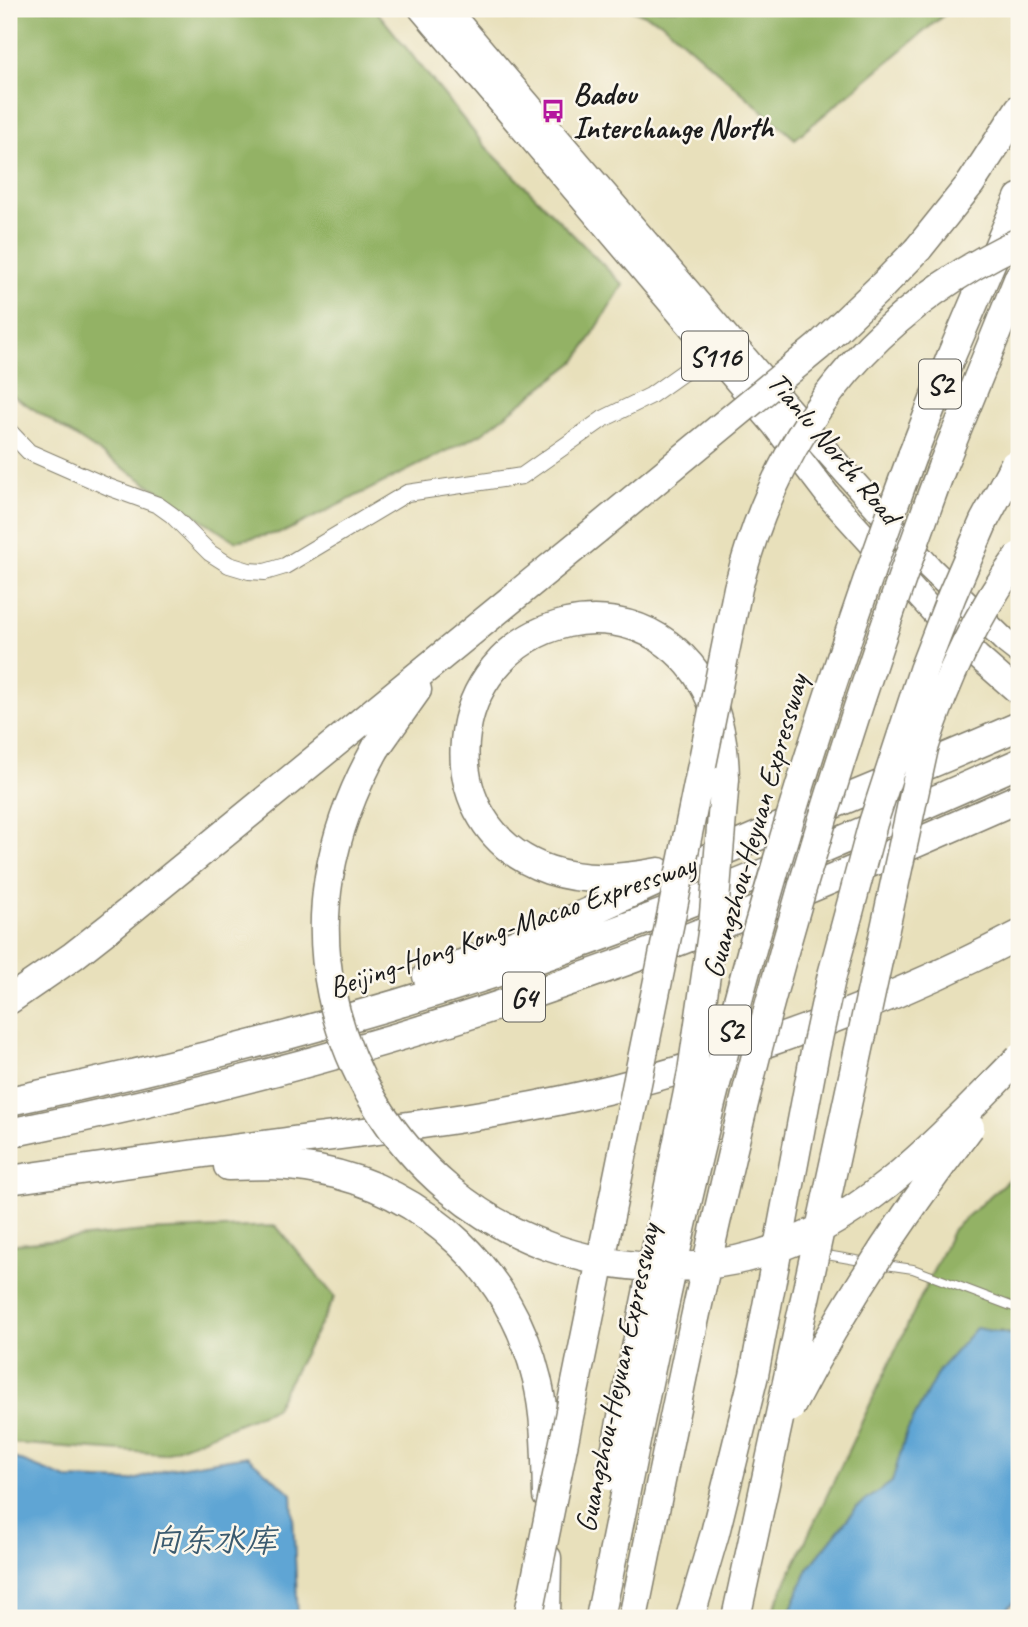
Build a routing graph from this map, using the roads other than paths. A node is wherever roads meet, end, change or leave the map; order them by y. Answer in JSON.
{"nodes":[{"id":1,"x":421,"y":9,"type":"edge"},
{"id":2,"x":447,"y":9,"type":"edge"},
{"id":3,"x":1019,"y":109,"type":"edge"},
{"id":4,"x":1019,"y":198,"type":"edge"},
{"id":5,"x":1019,"y":242,"type":"edge"},
{"id":6,"x":1019,"y":277,"type":"edge"},
{"id":7,"x":712,"y":352,"type":"junction"},
{"id":8,"x":782,"y":417,"type":"junction"},
{"id":9,"x":9,"y":431,"type":"edge"},
{"id":10,"x":1017,"y":462,"type":"edge"},
{"id":11,"x":850,"y":477,"type":"junction"},
{"id":12,"x":829,"y":496,"type":"junction"},
{"id":13,"x":1019,"y":556,"type":"edge"},
{"id":14,"x":490,"y":616,"type":"junction"},
{"id":15,"x":1019,"y":652,"type":"edge"},
{"id":16,"x":1019,"y":694,"type":"edge"},
{"id":17,"x":1019,"y":726,"type":"edge"},
{"id":18,"x":1017,"y":764,"type":"edge"},
{"id":19,"x":1019,"y":798,"type":"edge"},
{"id":20,"x":702,"y":861,"type":"junction"},
{"id":21,"x":1019,"y":935,"type":"edge"},
{"id":22,"x":9,"y":1000,"type":"edge"},
{"id":23,"x":1019,"y":1058,"type":"edge"},
{"id":24,"x":1019,"y":1065,"type":"edge"},
{"id":25,"x":88,"y":1085,"type":"junction"},
{"id":26,"x":9,"y":1101,"type":"edge"},
{"id":27,"x":9,"y":1133,"type":"edge"},
{"id":28,"x":9,"y":1180,"type":"edge"},
{"id":29,"x":820,"y":1254,"type":"dead end"},
{"id":30,"x":1019,"y":1309,"type":"edge"},
{"id":31,"x":528,"y":1618,"type":"edge"},
{"id":32,"x":546,"y":1618,"type":"edge"},
{"id":33,"x":587,"y":1618,"type":"edge"},
{"id":34,"x":600,"y":1618,"type":"edge"},
{"id":35,"x":633,"y":1618,"type":"edge"},
{"id":36,"x":690,"y":1618,"type":"edge"},
{"id":37,"x":695,"y":1618,"type":"edge"},
{"id":38,"x":736,"y":1618,"type":"edge"}],
"edges":[{"from":1,"to":7,"type":"main road","name":"Tianlu North Road","number":"S116"},
{"from":2,"to":8,"type":"main road","name":"Tianlu North Road","number":"S116"},
{"from":3,"to":14,"type":"highway","bridge":true},
{"from":4,"to":34,"type":"highway","name":"Guangzhou-Heyuan Expressway","number":"S2","bridge":true},
{"from":5,"to":31,"type":"highway","bridge":true},
{"from":6,"to":35,"type":"highway","name":"Guangzhou-Heyuan Expressway","number":"S2","bridge":true},
{"from":7,"to":8,"type":"main road","name":"Tianlu North Road","number":"S116"},
{"from":7,"to":9,"type":"street"},
{"from":8,"to":11,"type":"main road","name":"Tianlu North Road","number":"S116"},
{"from":8,"to":12,"type":"main road","name":"Tianlu North Road","number":"S116"},
{"from":10,"to":36,"type":"highway","bridge":true},
{"from":11,"to":12,"type":"main road"},
{"from":11,"to":15,"type":"main road","name":"Tianlu North Road","number":"S116"},
{"from":12,"to":16,"type":"main road","name":"Tianlu North Road","number":"S116"},
{"from":13,"to":38,"type":"highway","bridge":true},
{"from":14,"to":22,"type":"highway"},
{"from":14,"to":23,"type":"highway","bridge":true},
{"from":17,"to":20,"type":"highway"},
{"from":18,"to":25,"type":"highway","name":"Beijing-Hong Kong-Macao Expressway","number":"G4"},
{"from":19,"to":27,"type":"highway","number":"G4"},
{"from":20,"to":25,"type":"highway"},
{"from":20,"to":33,"type":"highway","bridge":true},
{"from":21,"to":28,"type":"highway"},
{"from":24,"to":37,"type":"highway","bridge":true},
{"from":25,"to":26,"type":"highway","name":"Beijing-Hong Kong-Macao Expressway","number":"G4"},
{"from":28,"to":32,"type":"highway","bridge":true},
{"from":29,"to":30,"type":"lane"}]}
